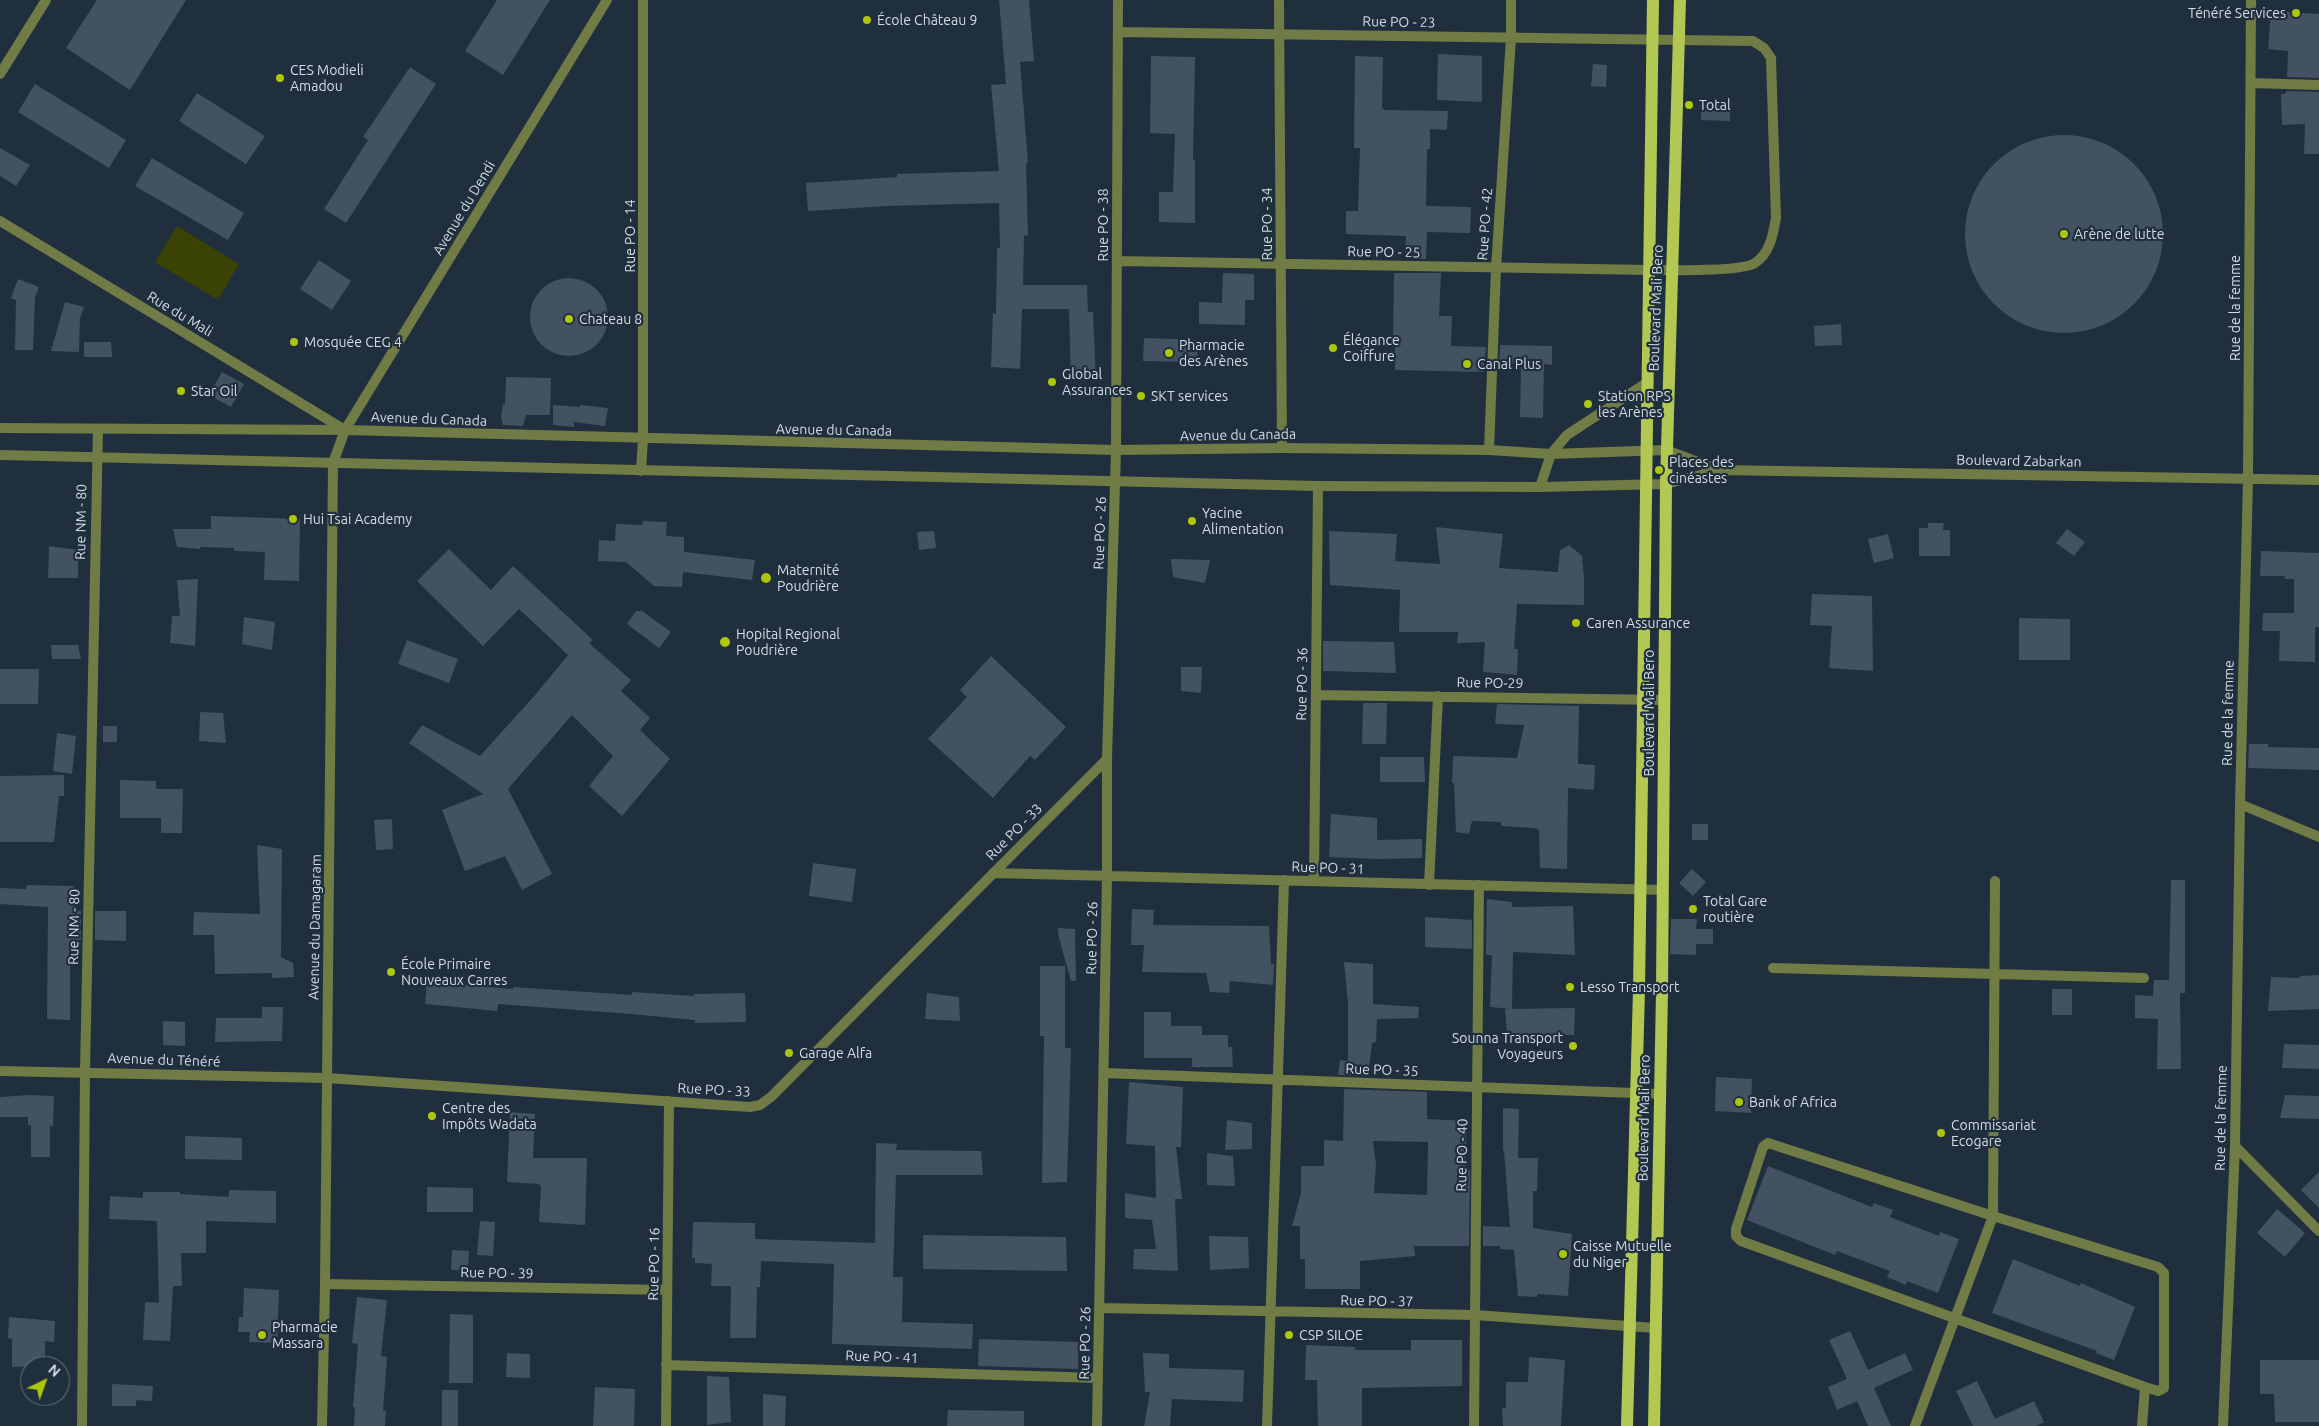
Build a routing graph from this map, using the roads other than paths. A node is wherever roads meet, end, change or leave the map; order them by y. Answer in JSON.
{"nodes":[{"id":1,"x":46,"y":0,"type":"edge"},
{"id":2,"x":607,"y":0,"type":"edge"},
{"id":3,"x":643,"y":0,"type":"edge"},
{"id":4,"x":1118,"y":0,"type":"edge"},
{"id":5,"x":1279,"y":0,"type":"edge"},
{"id":6,"x":1511,"y":0,"type":"edge"},
{"id":7,"x":1653,"y":0,"type":"edge"},
{"id":8,"x":1680,"y":0,"type":"edge"},
{"id":9,"x":2251,"y":0,"type":"edge"},
{"id":10,"x":1118,"y":32,"type":"junction"},
{"id":11,"x":1280,"y":34,"type":"junction"},
{"id":12,"x":1511,"y":38,"type":"junction"},
{"id":13,"x":1652,"y":40,"type":"junction"},
{"id":14,"x":1680,"y":40,"type":"junction"},
{"id":15,"x":0,"y":74,"type":"edge"},
{"id":16,"x":2250,"y":83,"type":"junction"},
{"id":17,"x":2319,"y":85,"type":"edge"},
{"id":18,"x":0,"y":221,"type":"edge"},
{"id":19,"x":1117,"y":261,"type":"junction"},
{"id":20,"x":1281,"y":264,"type":"junction"},
{"id":21,"x":1496,"y":268,"type":"junction"},
{"id":22,"x":1650,"y":270,"type":"junction"},
{"id":23,"x":1673,"y":270,"type":"junction"},
{"id":24,"x":1648,"y":382,"type":"junction"},
{"id":25,"x":0,"y":428,"type":"edge"},
{"id":26,"x":98,"y":429,"type":"junction"},
{"id":27,"x":345,"y":430,"type":"junction"},
{"id":28,"x":644,"y":439,"type":"junction"},
{"id":29,"x":1282,"y":448,"type":"junction"},
{"id":30,"x":1116,"y":450,"type":"junction"},
{"id":31,"x":1489,"y":450,"type":"junction"},
{"id":32,"x":1647,"y":450,"type":"junction"},
{"id":33,"x":1666,"y":450,"type":"junction"},
{"id":34,"x":1551,"y":454,"type":"junction"},
{"id":35,"x":0,"y":455,"type":"edge"},
{"id":36,"x":96,"y":458,"type":"junction"},
{"id":37,"x":333,"y":463,"type":"junction"},
{"id":38,"x":1719,"y":470,"type":"junction"},
{"id":39,"x":641,"y":471,"type":"junction"},
{"id":40,"x":2248,"y":479,"type":"junction"},
{"id":41,"x":2319,"y":480,"type":"edge"},
{"id":42,"x":1115,"y":483,"type":"junction"},
{"id":43,"x":1645,"y":484,"type":"junction"},
{"id":44,"x":1666,"y":484,"type":"junction"},
{"id":45,"x":1318,"y":486,"type":"junction"},
{"id":46,"x":1540,"y":487,"type":"junction"},
{"id":47,"x":1316,"y":695,"type":"junction"},
{"id":48,"x":1438,"y":696,"type":"junction"},
{"id":49,"x":1642,"y":699,"type":"junction"},
{"id":50,"x":1664,"y":700,"type":"junction"},
{"id":51,"x":1107,"y":759,"type":"junction"},
{"id":52,"x":2240,"y":804,"type":"junction"},
{"id":53,"x":2319,"y":837,"type":"edge"},
{"id":54,"x":993,"y":873,"type":"junction"},
{"id":55,"x":1108,"y":876,"type":"junction"},
{"id":56,"x":1284,"y":880,"type":"junction"},
{"id":57,"x":1314,"y":881,"type":"junction"},
{"id":58,"x":1995,"y":881,"type":"dead end"},
{"id":59,"x":1429,"y":885,"type":"junction"},
{"id":60,"x":1479,"y":885,"type":"junction"},
{"id":61,"x":1640,"y":889,"type":"junction"},
{"id":62,"x":1663,"y":890,"type":"junction"},
{"id":63,"x":1773,"y":968,"type":"dead end"},
{"id":64,"x":1994,"y":974,"type":"junction"},
{"id":65,"x":2144,"y":978,"type":"dead end"},
{"id":66,"x":1639,"y":990,"type":"junction"},
{"id":67,"x":1662,"y":991,"type":"junction"},
{"id":68,"x":0,"y":1071,"type":"edge"},
{"id":69,"x":85,"y":1071,"type":"junction"},
{"id":70,"x":1104,"y":1073,"type":"junction"},
{"id":71,"x":327,"y":1078,"type":"junction"},
{"id":72,"x":1277,"y":1079,"type":"junction"},
{"id":73,"x":1477,"y":1087,"type":"junction"},
{"id":74,"x":1637,"y":1093,"type":"junction"},
{"id":75,"x":1660,"y":1094,"type":"junction"},
{"id":76,"x":669,"y":1102,"type":"junction"},
{"id":77,"x":2235,"y":1146,"type":"junction"},
{"id":78,"x":1993,"y":1216,"type":"junction"},
{"id":79,"x":2319,"y":1232,"type":"edge"},
{"id":80,"x":325,"y":1284,"type":"junction"},
{"id":81,"x":667,"y":1290,"type":"junction"},
{"id":82,"x":1099,"y":1308,"type":"junction"},
{"id":83,"x":1270,"y":1313,"type":"junction"},
{"id":84,"x":1474,"y":1316,"type":"junction"},
{"id":85,"x":1956,"y":1319,"type":"junction"},
{"id":86,"x":1631,"y":1326,"type":"junction"},
{"id":87,"x":1655,"y":1328,"type":"junction"},
{"id":88,"x":666,"y":1365,"type":"junction"},
{"id":89,"x":1098,"y":1378,"type":"junction"},
{"id":90,"x":2144,"y":1387,"type":"junction"},
{"id":91,"x":82,"y":1426,"type":"edge"},
{"id":92,"x":322,"y":1426,"type":"edge"},
{"id":93,"x":666,"y":1426,"type":"edge"},
{"id":94,"x":1097,"y":1426,"type":"edge"},
{"id":95,"x":1267,"y":1426,"type":"edge"},
{"id":96,"x":1474,"y":1426,"type":"edge"},
{"id":97,"x":1627,"y":1426,"type":"edge"},
{"id":98,"x":1654,"y":1426,"type":"edge"},
{"id":99,"x":1914,"y":1426,"type":"edge"},
{"id":100,"x":2142,"y":1426,"type":"edge"},
{"id":101,"x":2223,"y":1426,"type":"edge"}],
"edges":[{"from":1,"to":15,"type":"street"},
{"from":2,"to":27,"type":"street","name":"Avenue du Dendi"},
{"from":3,"to":28,"type":"street","name":"Rue PO - 14"},
{"from":4,"to":10,"type":"street","name":"Rue PO - 38"},
{"from":5,"to":11,"type":"street","name":"Rue PO - 34"},
{"from":6,"to":12,"type":"street","name":"Rue PO - 42"},
{"from":7,"to":13,"type":"main road","name":"Boulevard Mali Bero"},
{"from":8,"to":14,"type":"main road","name":"Boulevard Mali Bero"},
{"from":9,"to":16,"type":"street","name":"Rue de la femme"},
{"from":10,"to":11,"type":"street","name":"Rue PO - 23"},
{"from":10,"to":19,"type":"street","name":"Rue PO - 38"},
{"from":11,"to":12,"type":"street","name":"Rue PO - 23"},
{"from":11,"to":20,"type":"street","name":"Rue PO - 34"},
{"from":12,"to":13,"type":"street","name":"Rue PO - 23"},
{"from":12,"to":21,"type":"street","name":"Rue PO - 42"},
{"from":13,"to":14,"type":"street","name":"Rue PO - 23"},
{"from":13,"to":22,"type":"main road","name":"Boulevard Mali Bero"},
{"from":14,"to":23,"type":"main road","name":"Boulevard Mali Bero"},
{"from":14,"to":23,"type":"street","name":"Rue PO - 23"},
{"from":16,"to":17,"type":"street"},
{"from":16,"to":40,"type":"street","name":"Rue de la femme"},
{"from":18,"to":27,"type":"street","name":"Rue du Mali"},
{"from":19,"to":20,"type":"street","name":"Rue PO - 25"},
{"from":19,"to":30,"type":"street","name":"Rue PO - 38"},
{"from":20,"to":21,"type":"street","name":"Rue PO - 25"},
{"from":20,"to":29,"type":"street","name":"Rue PO - 34"},
{"from":21,"to":22,"type":"street","name":"Rue PO - 25"},
{"from":21,"to":31,"type":"street","name":"Rue PO - 42"},
{"from":22,"to":23,"type":"street","name":"Rue PO - 25"},
{"from":22,"to":24,"type":"main road","name":"Boulevard Mali Bero"},
{"from":23,"to":33,"type":"main road","name":"Boulevard Mali Bero"},
{"from":24,"to":32,"type":"main road","name":"Boulevard Mali Bero"},
{"from":24,"to":34,"type":"street"},
{"from":25,"to":26,"type":"street","name":"Avenue du Canada"},
{"from":26,"to":27,"type":"street","name":"Avenue du Canada"},
{"from":26,"to":36,"type":"street","name":"Rue NM - 80"},
{"from":27,"to":28,"type":"street","name":"Avenue du Canada"},
{"from":27,"to":37,"type":"street","name":"Avenue du Damagaram"},
{"from":28,"to":30,"type":"street","name":"Avenue du Canada"},
{"from":28,"to":39,"type":"street","name":"Rue PO - 14"},
{"from":29,"to":30,"type":"street","name":"Avenue du Canada"},
{"from":29,"to":31,"type":"street","name":"Avenue du Canada"},
{"from":30,"to":42,"type":"street","name":"Rue PO - 26"},
{"from":31,"to":34,"type":"street","name":"Avenue du Canada"},
{"from":32,"to":33,"type":"street","name":"Avenue du Canada"},
{"from":32,"to":34,"type":"street","name":"Avenue du Canada"},
{"from":32,"to":43,"type":"main road","name":"Boulevard Mali Bero"},
{"from":33,"to":38,"type":"street","name":"Boulevard Zabarkan"},
{"from":33,"to":44,"type":"main road","name":"Boulevard Mali Bero"},
{"from":34,"to":46,"type":"street"},
{"from":35,"to":36,"type":"street"},
{"from":36,"to":37,"type":"street"},
{"from":36,"to":69,"type":"street","name":"Rue NM - 80"},
{"from":37,"to":39,"type":"street"},
{"from":37,"to":71,"type":"street","name":"Avenue du Damagaram"},
{"from":38,"to":40,"type":"street","name":"Boulevard Zabarkan"},
{"from":38,"to":44,"type":"street","name":"Boulevard Zabarkan"},
{"from":39,"to":42,"type":"street"},
{"from":40,"to":41,"type":"street","name":"Boulevard Zabarkan"},
{"from":40,"to":52,"type":"street","name":"Rue de la femme"},
{"from":42,"to":45,"type":"street"},
{"from":42,"to":51,"type":"street","name":"Rue PO - 26"},
{"from":43,"to":44,"type":"street"},
{"from":43,"to":46,"type":"street"},
{"from":43,"to":49,"type":"main road","name":"Boulevard Mali Bero"},
{"from":44,"to":50,"type":"main road","name":"Boulevard Mali Bero"},
{"from":45,"to":46,"type":"street"},
{"from":45,"to":47,"type":"street","name":"Rue PO - 36"},
{"from":47,"to":48,"type":"street","name":"Rue PO-29"},
{"from":47,"to":57,"type":"street","name":"Rue PO - 36"},
{"from":48,"to":49,"type":"street","name":"Rue PO-29"},
{"from":48,"to":59,"type":"street"},
{"from":49,"to":50,"type":"street","name":"Rue PO-29"},
{"from":49,"to":61,"type":"main road","name":"Boulevard Mali Bero"},
{"from":50,"to":62,"type":"main road","name":"Boulevard Mali Bero"},
{"from":51,"to":54,"type":"street","name":"Rue PO - 33"},
{"from":51,"to":55,"type":"street","name":"Rue PO - 26"},
{"from":52,"to":53,"type":"street"},
{"from":52,"to":77,"type":"street","name":"Rue de la femme"},
{"from":54,"to":55,"type":"street","name":"Rue PO - 31"},
{"from":54,"to":76,"type":"street","name":"Rue PO - 33"},
{"from":55,"to":56,"type":"street","name":"Rue PO - 31"},
{"from":55,"to":70,"type":"street","name":"Rue PO - 26"},
{"from":56,"to":57,"type":"street","name":"Rue PO - 31"},
{"from":56,"to":72,"type":"street"},
{"from":57,"to":59,"type":"street","name":"Rue PO - 31"},
{"from":58,"to":64,"type":"street"},
{"from":59,"to":60,"type":"street","name":"Rue PO - 31"},
{"from":60,"to":61,"type":"street","name":"Rue PO - 31"},
{"from":60,"to":73,"type":"street","name":"Rue PO - 40"},
{"from":61,"to":62,"type":"street","name":"Rue PO - 31"},
{"from":61,"to":66,"type":"main road","name":"Boulevard Mali Bero"},
{"from":62,"to":67,"type":"main road","name":"Boulevard Mali Bero"},
{"from":63,"to":64,"type":"street"},
{"from":64,"to":65,"type":"street"},
{"from":64,"to":78,"type":"street"},
{"from":66,"to":67,"type":"main road"},
{"from":66,"to":74,"type":"main road","name":"Boulevard Mali Bero"},
{"from":67,"to":75,"type":"main road","name":"Boulevard Mali Bero"},
{"from":68,"to":69,"type":"street","name":"Avenue du Ténéré"},
{"from":69,"to":71,"type":"street","name":"Avenue du Ténéré"},
{"from":69,"to":91,"type":"street","name":"Rue NM - 80"},
{"from":70,"to":72,"type":"street","name":"Rue PO - 35"},
{"from":70,"to":82,"type":"street","name":"Rue PO - 26"},
{"from":71,"to":76,"type":"street","name":"Rue PO - 33"},
{"from":71,"to":80,"type":"street","name":"Avenue du Damagaram"},
{"from":72,"to":73,"type":"street","name":"Rue PO - 35"},
{"from":72,"to":83,"type":"street"},
{"from":73,"to":74,"type":"street","name":"Rue PO - 35"},
{"from":73,"to":84,"type":"street","name":"Rue PO - 40"},
{"from":74,"to":75,"type":"street","name":"Rue PO - 35"},
{"from":74,"to":86,"type":"main road","name":"Boulevard Mali Bero"},
{"from":75,"to":87,"type":"main road","name":"Boulevard Mali Bero"},
{"from":76,"to":81,"type":"street","name":"Rue PO - 16"},
{"from":77,"to":79,"type":"street"},
{"from":77,"to":101,"type":"street","name":"Rue de la femme"},
{"from":78,"to":85,"type":"street"},
{"from":78,"to":85,"type":"street"},
{"from":78,"to":90,"type":"street"},
{"from":80,"to":81,"type":"street","name":"Rue PO - 39"},
{"from":80,"to":92,"type":"street","name":"Avenue du Damagaram"},
{"from":81,"to":88,"type":"street","name":"Rue PO - 16"},
{"from":82,"to":83,"type":"street","name":"Rue PO - 37"},
{"from":82,"to":89,"type":"street","name":"Rue PO - 26"},
{"from":83,"to":84,"type":"street","name":"Rue PO - 37"},
{"from":83,"to":95,"type":"street"},
{"from":84,"to":86,"type":"street","name":"Rue PO - 37"},
{"from":84,"to":96,"type":"street","name":"Rue PO - 40"},
{"from":85,"to":90,"type":"street"},
{"from":85,"to":99,"type":"street"},
{"from":86,"to":87,"type":"street","name":"Rue PO - 37"},
{"from":86,"to":97,"type":"main road","name":"Boulevard Mali Bero"},
{"from":87,"to":98,"type":"main road","name":"Boulevard Mali Bero"},
{"from":88,"to":89,"type":"street","name":"Rue PO - 41"},
{"from":88,"to":93,"type":"street","name":"Rue PO - 16"},
{"from":89,"to":94,"type":"street","name":"Rue PO - 26"},
{"from":90,"to":100,"type":"street"}]}
